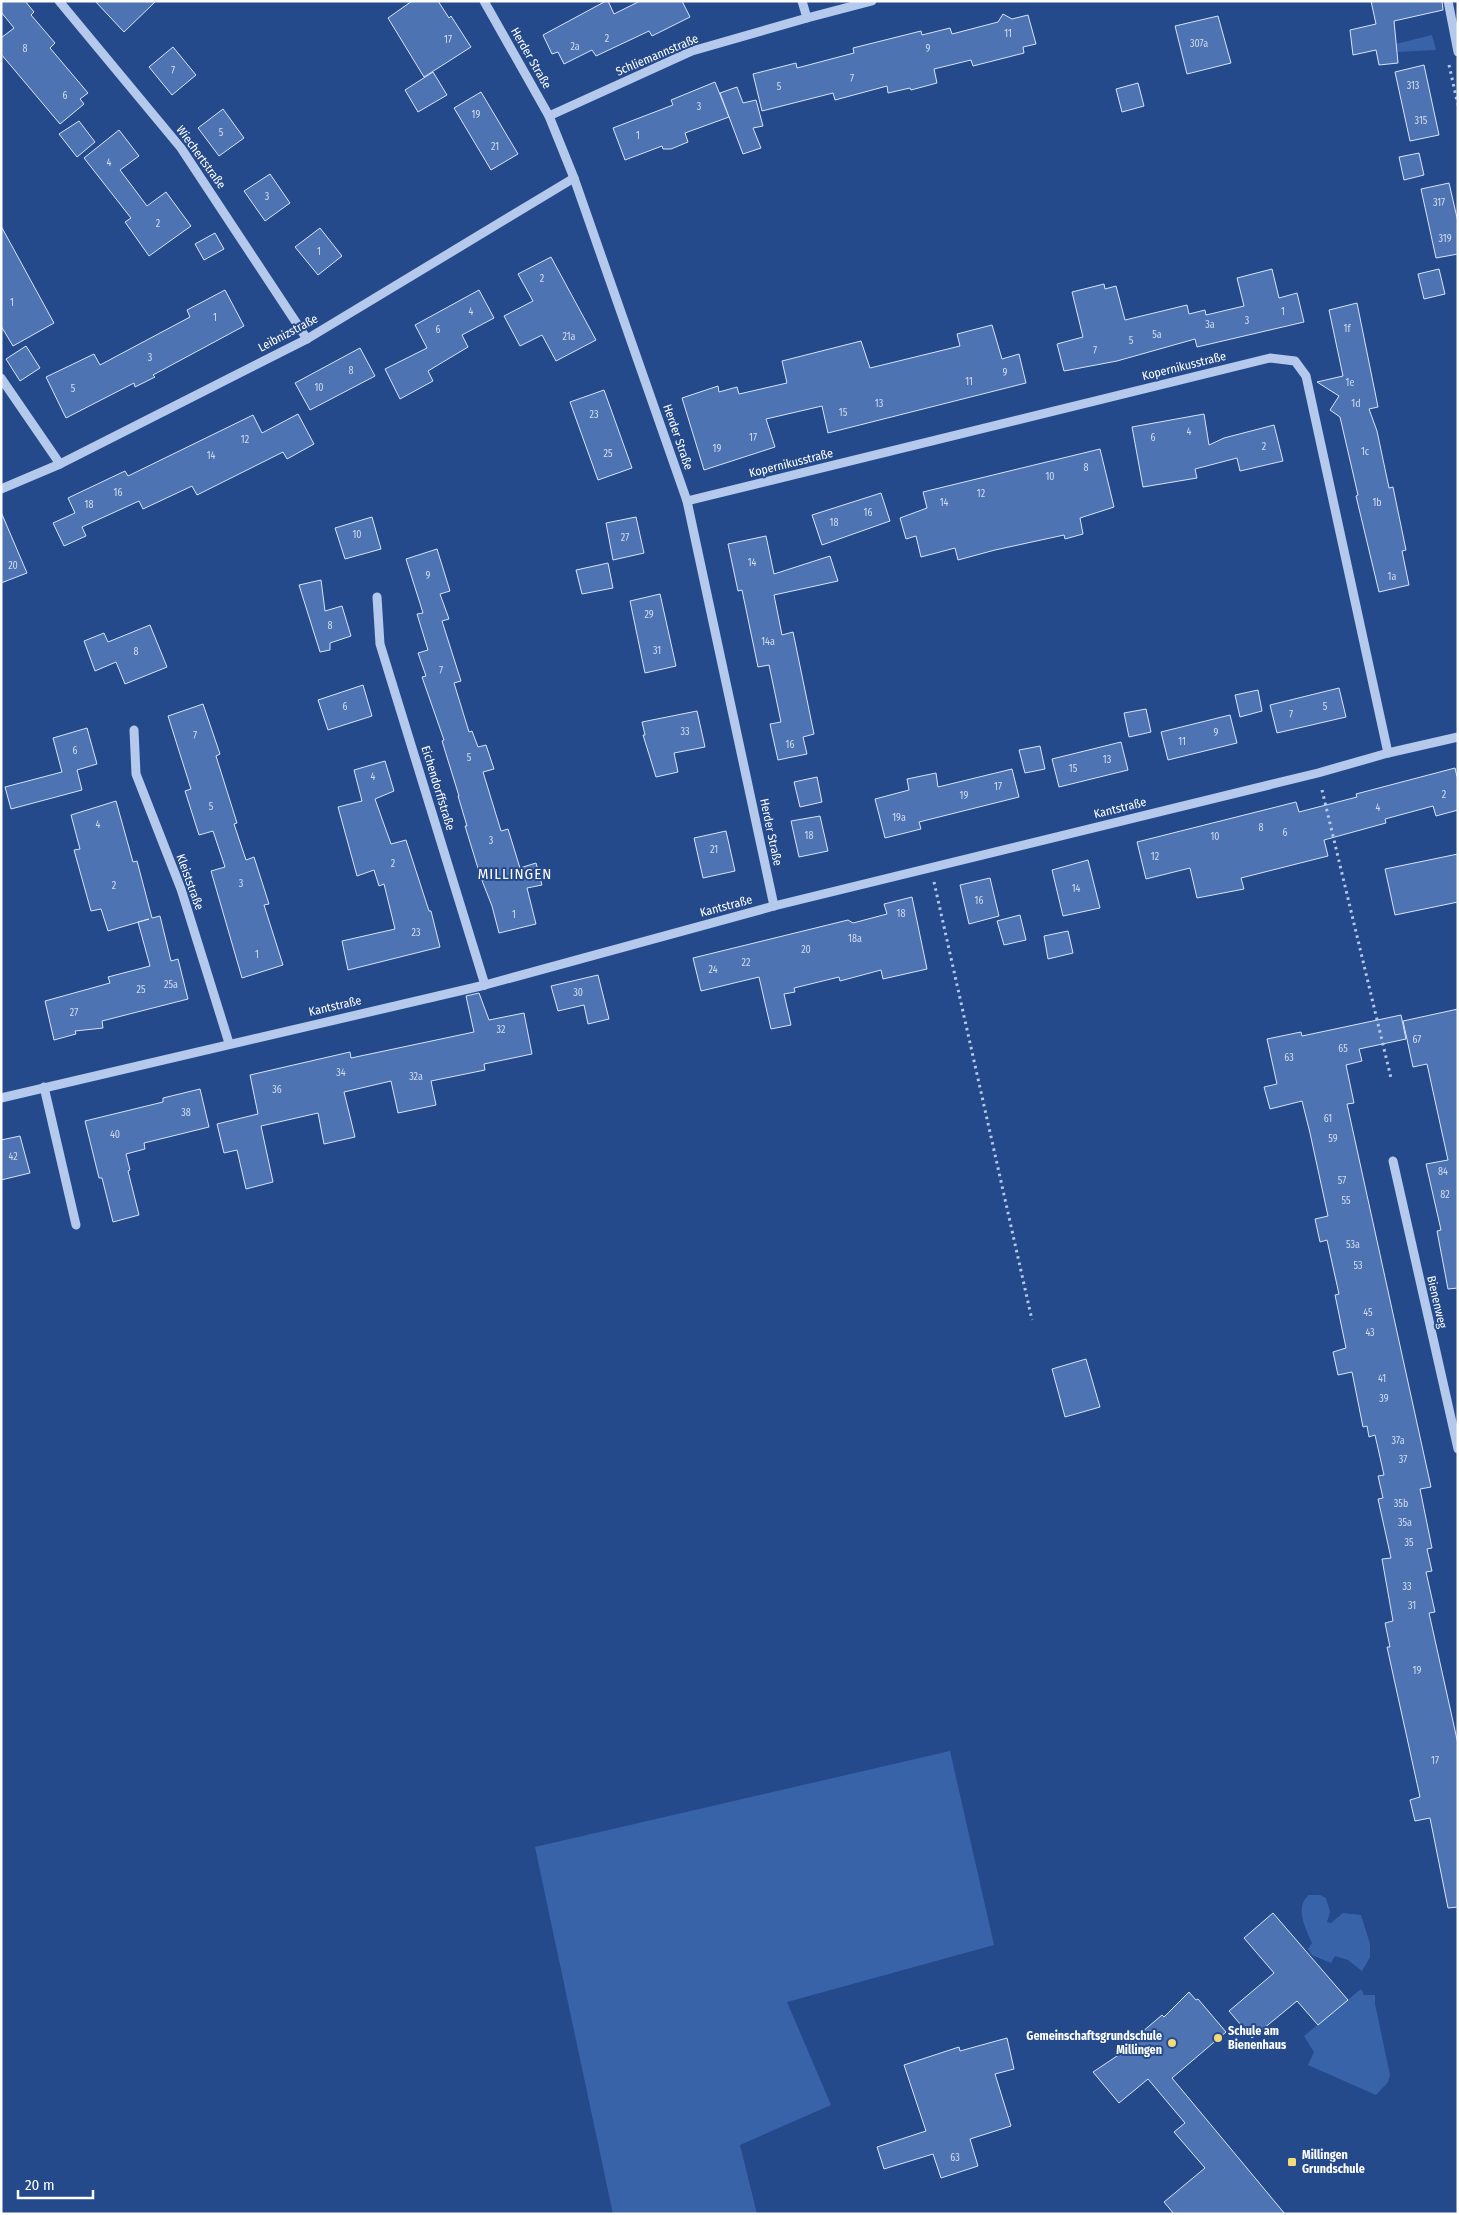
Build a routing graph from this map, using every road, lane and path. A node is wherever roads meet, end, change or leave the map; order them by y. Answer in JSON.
{"nodes":[{"id":1,"x":59,"y":1,"type":"edge"},
{"id":2,"x":484,"y":1,"type":"edge"},
{"id":3,"x":802,"y":1,"type":"edge"},
{"id":4,"x":872,"y":1,"type":"edge"},
{"id":5,"x":1448,"y":1,"type":"edge"},
{"id":6,"x":807,"y":18,"type":"junction"},
{"id":7,"x":1458,"y":52,"type":"edge"},
{"id":8,"x":549,"y":116,"type":"junction"},
{"id":9,"x":574,"y":178,"type":"junction"},
{"id":10,"x":307,"y":339,"type":"junction"},
{"id":11,"x":1,"y":378,"type":"edge"},
{"id":12,"x":60,"y":464,"type":"junction"},
{"id":13,"x":1,"y":489,"type":"edge"},
{"id":14,"x":687,"y":501,"type":"junction"},
{"id":15,"x":377,"y":597,"type":"dead end"},
{"id":16,"x":134,"y":730,"type":"dead end"},
{"id":17,"x":1458,"y":737,"type":"edge"},
{"id":18,"x":1388,"y":753,"type":"junction"},
{"id":19,"x":1318,"y":773,"type":"junction"},
{"id":20,"x":931,"y":867,"type":"junction"},
{"id":21,"x":774,"y":906,"type":"junction"},
{"id":22,"x":485,"y":985,"type":"junction"},
{"id":23,"x":229,"y":1043,"type":"junction"},
{"id":24,"x":1391,"y":1078,"type":"dead end"},
{"id":25,"x":44,"y":1087,"type":"junction"},
{"id":26,"x":1,"y":1098,"type":"edge"},
{"id":27,"x":1393,"y":1161,"type":"dead end"},
{"id":28,"x":76,"y":1225,"type":"dead end"},
{"id":29,"x":1032,"y":1320,"type":"dead end"},
{"id":30,"x":1458,"y":1449,"type":"edge"}],
"edges":[{"from":1,"to":10,"type":"street","name":"Wiechertstraße"},
{"from":2,"to":8,"type":"street","name":"Herder Straße"},
{"from":3,"to":6,"type":"street"},
{"from":4,"to":6,"type":"street","name":"Schliemannstraße"},
{"from":5,"to":7,"type":"street"},
{"from":6,"to":8,"type":"street","name":"Schliemannstraße"},
{"from":8,"to":9,"type":"street","name":"Herder Straße"},
{"from":9,"to":10,"type":"street","name":"Leibnizstraße"},
{"from":9,"to":14,"type":"street","name":"Herder Straße"},
{"from":10,"to":12,"type":"street","name":"Leibnizstraße"},
{"from":11,"to":12,"type":"street"},
{"from":12,"to":13,"type":"street","name":"Leibnizstraße"},
{"from":14,"to":18,"type":"street","name":"Kopernikusstraße"},
{"from":14,"to":21,"type":"street","name":"Herder Straße"},
{"from":15,"to":22,"type":"street","name":"Eichendorffstraße"},
{"from":16,"to":23,"type":"street","name":"Kleiststraße"},
{"from":17,"to":18,"type":"street","name":"Kantstraße"},
{"from":18,"to":19,"type":"street","name":"Kantstraße"},
{"from":19,"to":20,"type":"street","name":"Kantstraße"},
{"from":19,"to":24,"type":"path"},
{"from":20,"to":21,"type":"street","name":"Kantstraße"},
{"from":20,"to":29,"type":"path"},
{"from":21,"to":22,"type":"street","name":"Kantstraße"},
{"from":22,"to":23,"type":"street","name":"Kantstraße"},
{"from":23,"to":25,"type":"street","name":"Kantstraße"},
{"from":25,"to":26,"type":"street","name":"Kantstraße"},
{"from":25,"to":28,"type":"street"},
{"from":27,"to":30,"type":"street","name":"Bienenweg"}]}
